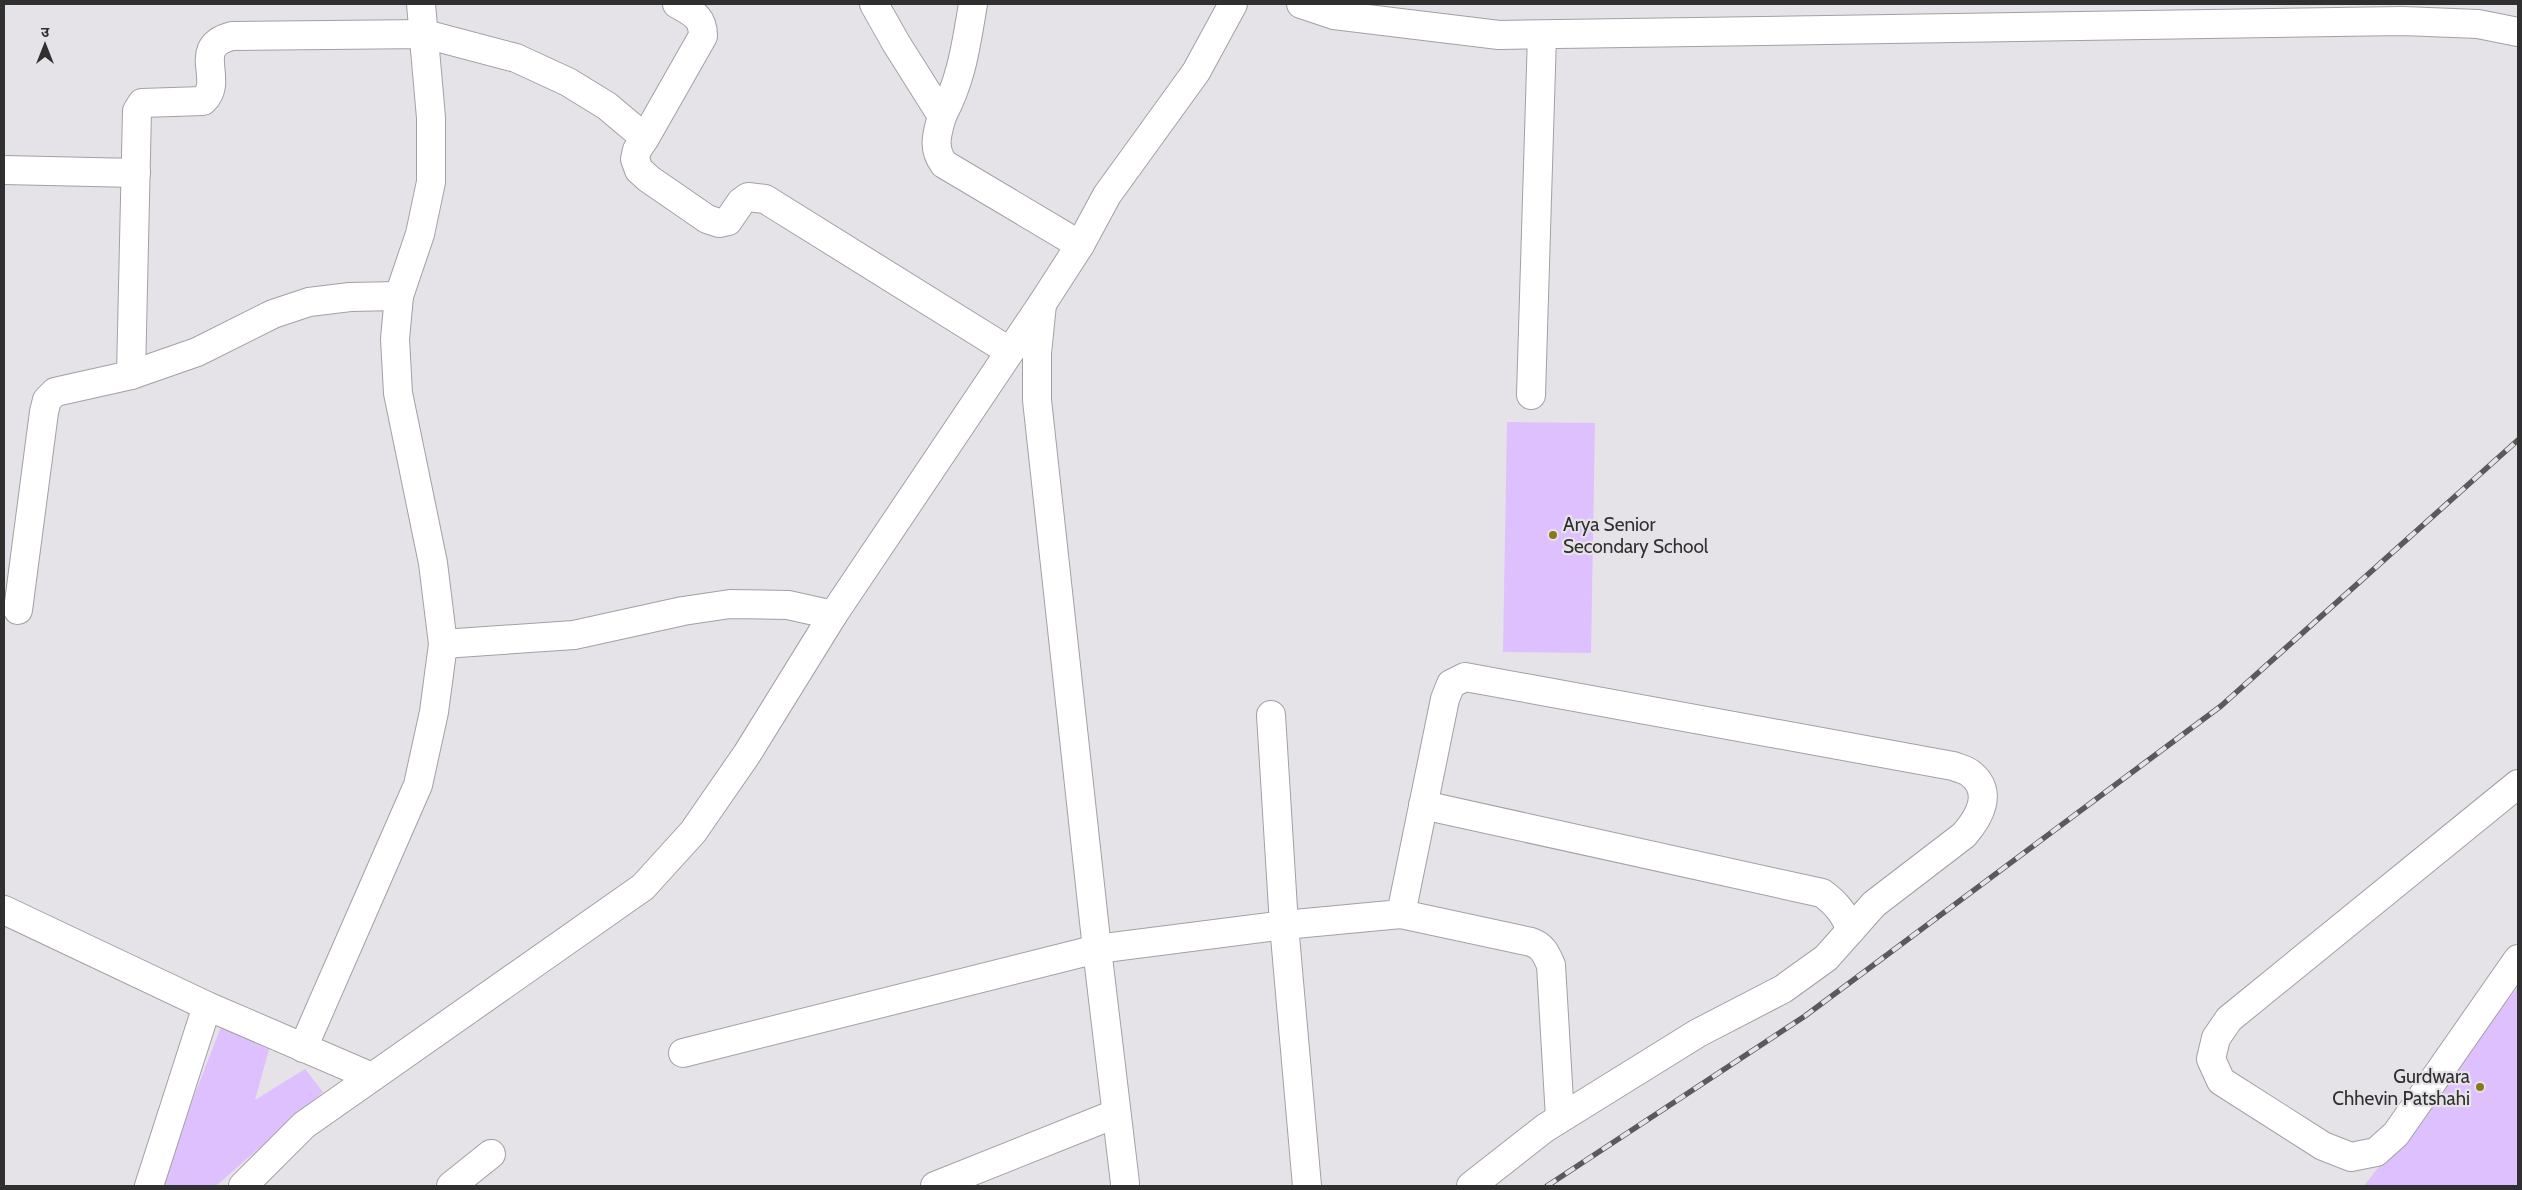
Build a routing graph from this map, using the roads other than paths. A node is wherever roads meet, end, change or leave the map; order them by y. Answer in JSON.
{"nodes":[{"id":1,"x":421,"y":4,"type":"edge"},
{"id":2,"x":677,"y":4,"type":"edge"},
{"id":3,"x":874,"y":4,"type":"edge"},
{"id":4,"x":973,"y":4,"type":"edge"},
{"id":5,"x":1233,"y":4,"type":"edge"},
{"id":6,"x":1301,"y":4,"type":"edge"},
{"id":7,"x":2518,"y":32,"type":"edge"},
{"id":8,"x":425,"y":34,"type":"junction"},
{"id":9,"x":1542,"y":34,"type":"junction"},
{"id":10,"x":942,"y":116,"type":"junction"},
{"id":11,"x":645,"y":138,"type":"junction"},
{"id":12,"x":4,"y":170,"type":"edge"},
{"id":13,"x":136,"y":173,"type":"junction"},
{"id":14,"x":1080,"y":245,"type":"junction"},
{"id":15,"x":399,"y":296,"type":"junction"},
{"id":16,"x":1042,"y":304,"type":"junction"},
{"id":17,"x":1009,"y":351,"type":"junction"},
{"id":18,"x":131,"y":374,"type":"junction"},
{"id":19,"x":1531,"y":395,"type":"dead end"},
{"id":20,"x":18,"y":610,"type":"dead end"},
{"id":21,"x":833,"y":615,"type":"junction"},
{"id":22,"x":443,"y":644,"type":"junction"},
{"id":23,"x":1271,"y":715,"type":"dead end"},
{"id":24,"x":2518,"y":784,"type":"edge"},
{"id":25,"x":1423,"y":806,"type":"junction"},
{"id":26,"x":4,"y":910,"type":"edge"},
{"id":27,"x":1401,"y":914,"type":"junction"},
{"id":28,"x":1284,"y":925,"type":"junction"},
{"id":29,"x":1851,"y":930,"type":"junction"},
{"id":30,"x":1097,"y":949,"type":"junction"},
{"id":31,"x":2518,"y":959,"type":"edge"},
{"id":32,"x":207,"y":1006,"type":"junction"},
{"id":33,"x":303,"y":1048,"type":"junction"},
{"id":34,"x":683,"y":1053,"type":"dead end"},
{"id":35,"x":372,"y":1077,"type":"junction"},
{"id":36,"x":1116,"y":1114,"type":"junction"},
{"id":37,"x":1560,"y":1118,"type":"junction"},
{"id":38,"x":491,"y":1154,"type":"dead end"},
{"id":39,"x":1125,"y":1183,"type":"dead end"},
{"id":40,"x":149,"y":1186,"type":"edge"},
{"id":41,"x":243,"y":1186,"type":"edge"},
{"id":42,"x":451,"y":1186,"type":"edge"},
{"id":43,"x":935,"y":1186,"type":"edge"},
{"id":44,"x":1306,"y":1186,"type":"edge"},
{"id":45,"x":1471,"y":1186,"type":"edge"}],
"edges":[{"from":1,"to":8,"type":"street"},
{"from":2,"to":11,"type":"street"},
{"from":3,"to":10,"type":"street"},
{"from":4,"to":10,"type":"street"},
{"from":5,"to":14,"type":"street"},
{"from":6,"to":9,"type":"street"},
{"from":7,"to":9,"type":"street"},
{"from":8,"to":11,"type":"street"},
{"from":8,"to":13,"type":"street"},
{"from":8,"to":15,"type":"street"},
{"from":9,"to":19,"type":"street"},
{"from":10,"to":14,"type":"street"},
{"from":11,"to":17,"type":"street"},
{"from":12,"to":13,"type":"street"},
{"from":13,"to":18,"type":"street"},
{"from":14,"to":16,"type":"street"},
{"from":15,"to":18,"type":"street"},
{"from":15,"to":22,"type":"street"},
{"from":16,"to":17,"type":"street"},
{"from":16,"to":30,"type":"street"},
{"from":17,"to":21,"type":"street"},
{"from":18,"to":20,"type":"street"},
{"from":21,"to":22,"type":"street"},
{"from":21,"to":35,"type":"street"},
{"from":22,"to":33,"type":"street"},
{"from":23,"to":28,"type":"street"},
{"from":24,"to":31,"type":"street"},
{"from":25,"to":27,"type":"street"},
{"from":25,"to":29,"type":"street"},
{"from":25,"to":29,"type":"street"},
{"from":26,"to":32,"type":"street"},
{"from":27,"to":28,"type":"street"},
{"from":27,"to":37,"type":"street"},
{"from":28,"to":30,"type":"street"},
{"from":28,"to":44,"type":"street"},
{"from":29,"to":37,"type":"street"},
{"from":30,"to":34,"type":"street"},
{"from":30,"to":36,"type":"street"},
{"from":32,"to":33,"type":"street"},
{"from":32,"to":40,"type":"street"},
{"from":33,"to":35,"type":"street"},
{"from":35,"to":41,"type":"street"},
{"from":36,"to":39,"type":"street"},
{"from":36,"to":43,"type":"street"},
{"from":37,"to":45,"type":"street"},
{"from":38,"to":42,"type":"street"}]}
